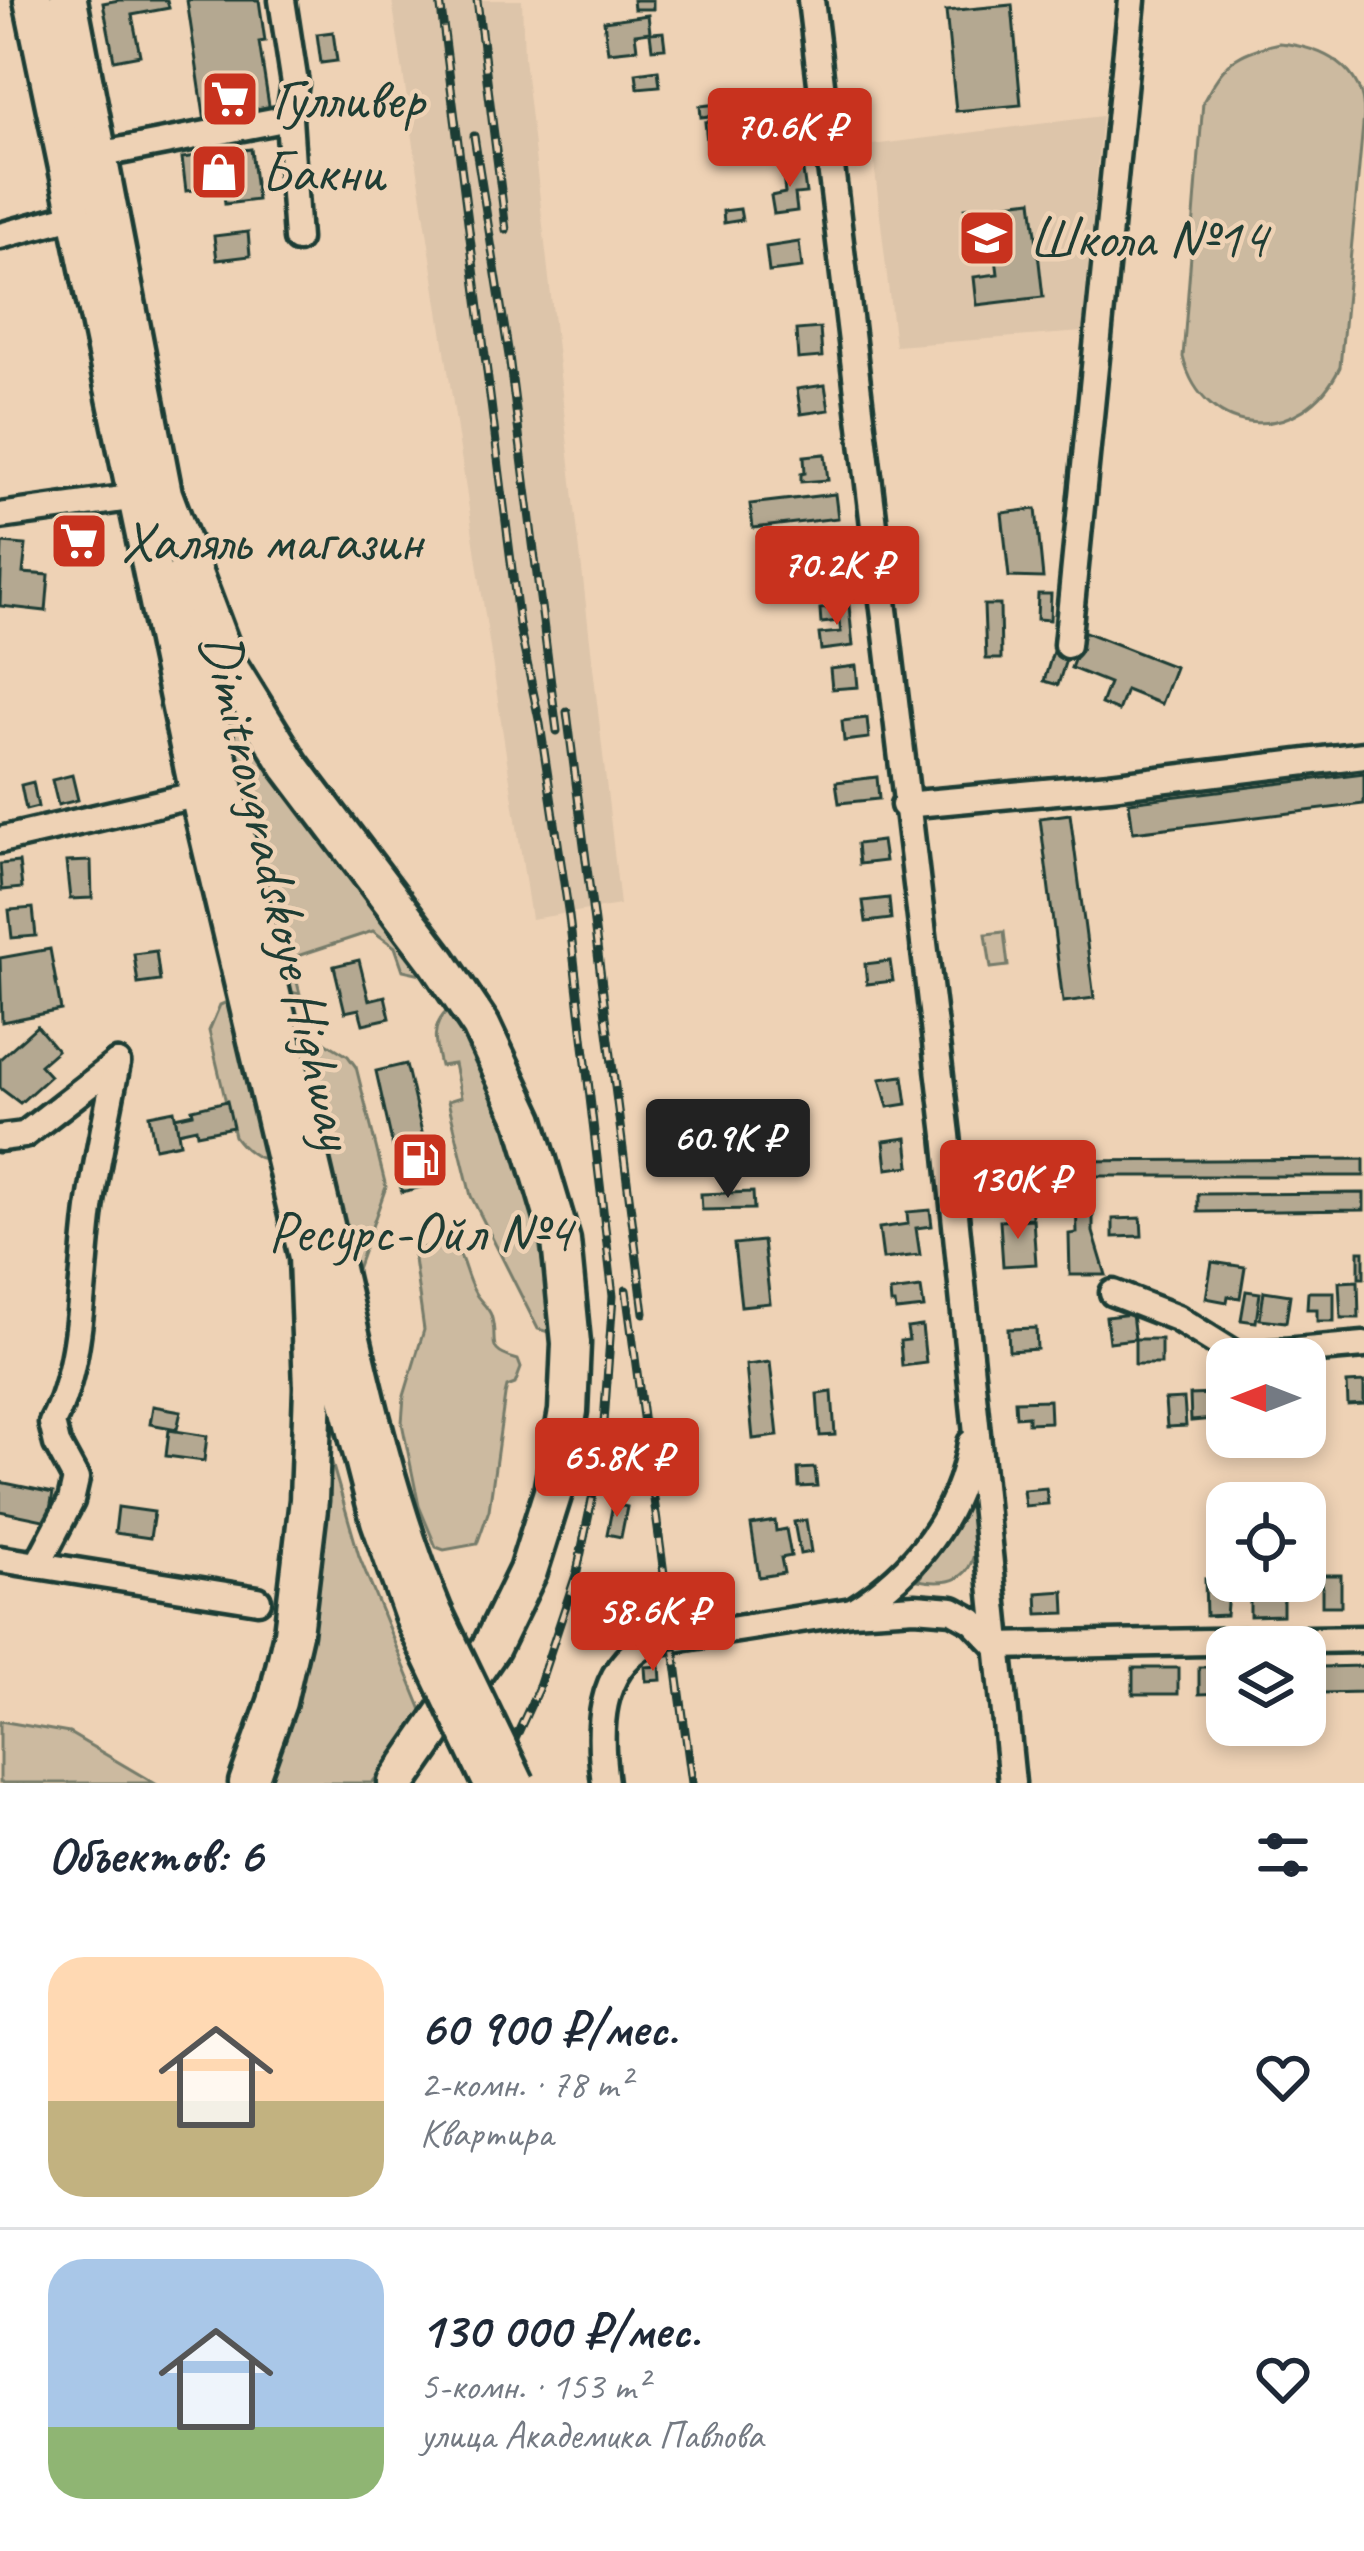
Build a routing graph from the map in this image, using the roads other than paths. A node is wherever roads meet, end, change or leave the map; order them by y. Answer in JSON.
{"nodes":[{"id":1,"x":33,"y":0,"type":"edge"},
{"id":2,"x":68,"y":0,"type":"edge"},
{"id":3,"x":282,"y":0,"type":"edge"},
{"id":4,"x":811,"y":0,"type":"edge"},
{"id":5,"x":1132,"y":0,"type":"edge"},
{"id":6,"x":289,"y":118,"type":"junction"},
{"id":7,"x":98,"y":155,"type":"junction"},
{"id":8,"x":77,"y":215,"type":"junction"},
{"id":9,"x":0,"y":236,"type":"edge"},
{"id":10,"x":297,"y":239,"type":"dead end"},
{"id":11,"x":150,"y":495,"type":"junction"},
{"id":12,"x":0,"y":516,"type":"edge"},
{"id":13,"x":1067,"y":645,"type":"dead end"},
{"id":14,"x":1364,"y":755,"type":"edge"},
{"id":15,"x":199,"y":794,"type":"junction"},
{"id":16,"x":904,"y":805,"type":"junction"},
{"id":17,"x":0,"y":840,"type":"edge"},
{"id":18,"x":0,"y":1138,"type":"edge"},
{"id":19,"x":308,"y":1257,"type":"junction"},
{"id":20,"x":1113,"y":1293,"type":"dead end"},
{"id":21,"x":1364,"y":1345,"type":"edge"},
{"id":22,"x":974,"y":1390,"type":"junction"},
{"id":23,"x":0,"y":1559,"type":"edge"},
{"id":24,"x":38,"y":1564,"type":"junction"},
{"id":25,"x":258,"y":1600,"type":"dead end"},
{"id":26,"x":852,"y":1611,"type":"junction"},
{"id":27,"x":425,"y":1618,"type":"junction"},
{"id":28,"x":1364,"y":1639,"type":"edge"},
{"id":29,"x":997,"y":1646,"type":"junction"},
{"id":30,"x":248,"y":1783,"type":"edge"},
{"id":31,"x":397,"y":1783,"type":"edge"},
{"id":32,"x":489,"y":1783,"type":"edge"},
{"id":33,"x":518,"y":1783,"type":"edge"},
{"id":34,"x":605,"y":1783,"type":"edge"},
{"id":35,"x":1012,"y":1783,"type":"edge"}],
"edges":[{"from":1,"to":8,"type":"highway","name":"Dimitrovgradskoye Highway"},
{"from":2,"to":7,"type":"highway","name":"Dimitrovgradskoye Highway"},
{"from":3,"to":6,"type":"street"},
{"from":4,"to":16,"type":"street"},
{"from":5,"to":13,"type":"street"},
{"from":6,"to":7,"type":"street"},
{"from":6,"to":10,"type":"street"},
{"from":7,"to":11,"type":"highway","name":"Dimitrovgradskoye Highway"},
{"from":8,"to":9,"type":"street"},
{"from":8,"to":11,"type":"highway","name":"Dimitrovgradskoye Highway"},
{"from":11,"to":12,"type":"street"},
{"from":11,"to":15,"type":"highway","name":"Dimitrovgradskoye Highway"},
{"from":11,"to":27,"type":"main road","name":"Dimitrovgradskoye Highway"},
{"from":11,"to":31,"type":"highway"},
{"from":14,"to":16,"type":"street"},
{"from":15,"to":17,"type":"street"},
{"from":15,"to":19,"type":"highway","name":"Dimitrovgradskoye Highway"},
{"from":16,"to":22,"type":"street"},
{"from":18,"to":24,"type":"street"},
{"from":19,"to":27,"type":"main road","name":"Dimitrovgradskoye Highway"},
{"from":19,"to":30,"type":"highway"},
{"from":20,"to":21,"type":"street"},
{"from":22,"to":26,"type":"street"},
{"from":22,"to":29,"type":"street"},
{"from":23,"to":24,"type":"street"},
{"from":24,"to":25,"type":"street"},
{"from":26,"to":29,"type":"street"},
{"from":26,"to":34,"type":"street"},
{"from":27,"to":32,"type":"main road","name":"Dimitrovgradskoye Highway","bridge":true},
{"from":27,"to":33,"type":"main road","name":"Dimitrovgradskoye Highway","bridge":true},
{"from":28,"to":29,"type":"street"},
{"from":29,"to":35,"type":"street"}]}
